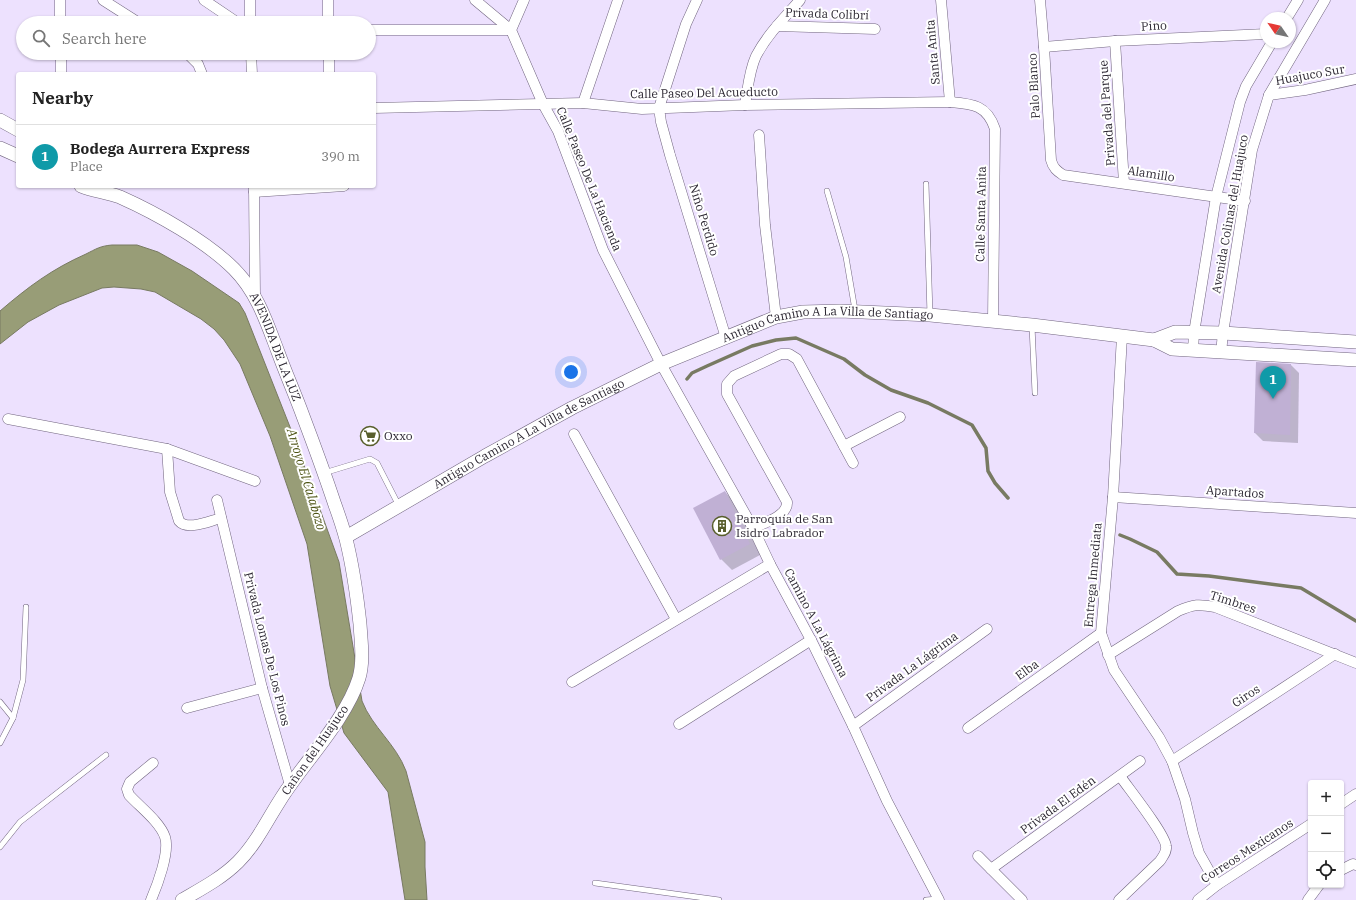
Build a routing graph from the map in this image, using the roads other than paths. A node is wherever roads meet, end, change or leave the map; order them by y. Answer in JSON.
{"nodes":[{"id":1,"x":60,"y":0,"type":"edge"},
{"id":2,"x":103,"y":0,"type":"edge"},
{"id":3,"x":204,"y":0,"type":"edge"},
{"id":4,"x":250,"y":0,"type":"edge"},
{"id":5,"x":328,"y":0,"type":"edge"},
{"id":6,"x":475,"y":0,"type":"edge"},
{"id":7,"x":524,"y":0,"type":"edge"},
{"id":8,"x":618,"y":0,"type":"edge"},
{"id":9,"x":697,"y":0,"type":"edge"},
{"id":10,"x":800,"y":0,"type":"edge"},
{"id":11,"x":941,"y":0,"type":"edge"},
{"id":12,"x":1040,"y":0,"type":"edge"},
{"id":13,"x":1298,"y":0,"type":"edge"},
{"id":14,"x":1325,"y":0,"type":"edge"},
{"id":15,"x":1291,"y":12,"type":"edge"},
{"id":16,"x":60,"y":16,"type":"edge"},
{"id":17,"x":129,"y":16,"type":"edge"},
{"id":18,"x":228,"y":16,"type":"edge"},
{"id":19,"x":250,"y":16,"type":"edge"},
{"id":20,"x":328,"y":16,"type":"edge"},
{"id":21,"x":777,"y":26,"type":"junction"},
{"id":22,"x":875,"y":29,"type":"dead end"},
{"id":23,"x":376,"y":30,"type":"edge"},
{"id":24,"x":511,"y":30,"type":"junction"},
{"id":25,"x":1260,"y":34,"type":"edge"},
{"id":26,"x":1296,"y":39,"type":"edge"},
{"id":27,"x":1115,"y":41,"type":"junction"},
{"id":28,"x":1044,"y":48,"type":"junction"},
{"id":29,"x":1268,"y":48,"type":"edge"},
{"id":30,"x":1291,"y":48,"type":"edge"},
{"id":31,"x":61,"y":60,"type":"edge"},
{"id":32,"x":194,"y":60,"type":"edge"},
{"id":33,"x":251,"y":60,"type":"edge"},
{"id":34,"x":329,"y":60,"type":"edge"},
{"id":35,"x":61,"y":72,"type":"edge"},
{"id":36,"x":201,"y":72,"type":"edge"},
{"id":37,"x":252,"y":72,"type":"edge"},
{"id":38,"x":329,"y":72,"type":"edge"},
{"id":39,"x":1356,"y":79,"type":"edge"},
{"id":40,"x":1269,"y":95,"type":"junction"},
{"id":41,"x":950,"y":102,"type":"junction"},
{"id":42,"x":583,"y":103,"type":"junction"},
{"id":43,"x":544,"y":104,"type":"junction"},
{"id":44,"x":745,"y":104,"type":"junction"},
{"id":45,"x":376,"y":108,"type":"edge"},
{"id":46,"x":660,"y":108,"type":"junction"},
{"id":47,"x":984,"y":111,"type":"joint"},
{"id":48,"x":0,"y":120,"type":"edge"},
{"id":49,"x":16,"y":129,"type":"edge"},
{"id":50,"x":760,"y":135,"type":"dead end"},
{"id":51,"x":0,"y":148,"type":"edge"},
{"id":52,"x":16,"y":155,"type":"edge"},
{"id":53,"x":1055,"y":169,"type":"joint"},
{"id":54,"x":1124,"y":183,"type":"junction"},
{"id":55,"x":926,"y":184,"type":"dead end"},
{"id":56,"x":88,"y":188,"type":"edge"},
{"id":57,"x":108,"y":188,"type":"edge"},
{"id":58,"x":292,"y":188,"type":"edge"},
{"id":59,"x":254,"y":189,"type":"edge"},
{"id":60,"x":827,"y":191,"type":"dead end"},
{"id":61,"x":117,"y":196,"type":"junction"},
{"id":62,"x":1216,"y":197,"type":"junction"},
{"id":63,"x":1245,"y":201,"type":"junction"},
{"id":64,"x":255,"y":299,"type":"junction"},
{"id":65,"x":855,"y":311,"type":"junction"},
{"id":66,"x":930,"y":314,"type":"junction"},
{"id":67,"x":776,"y":316,"type":"junction"},
{"id":68,"x":993,"y":321,"type":"junction"},
{"id":69,"x":1032,"y":325,"type":"junction"},
{"id":70,"x":1194,"y":332,"type":"junction"},
{"id":71,"x":1223,"y":333,"type":"junction"},
{"id":72,"x":1122,"y":336,"type":"junction"},
{"id":73,"x":726,"y":338,"type":"junction"},
{"id":74,"x":1154,"y":340,"type":"junction"},
{"id":75,"x":1356,"y":342,"type":"edge"},
{"id":76,"x":1193,"y":351,"type":"junction"},
{"id":77,"x":1221,"y":353,"type":"junction"},
{"id":78,"x":1356,"y":360,"type":"edge"},
{"id":79,"x":661,"y":364,"type":"junction"},
{"id":80,"x":1035,"y":393,"type":"dead end"},
{"id":81,"x":900,"y":417,"type":"dead end"},
{"id":82,"x":8,"y":419,"type":"dead end"},
{"id":83,"x":574,"y":434,"type":"dead end"},
{"id":84,"x":844,"y":446,"type":"junction"},
{"id":85,"x":167,"y":449,"type":"junction"},
{"id":86,"x":853,"y":462,"type":"dead end"},
{"id":87,"x":324,"y":473,"type":"junction"},
{"id":88,"x":255,"y":481,"type":"dead end"},
{"id":89,"x":1113,"y":497,"type":"junction"},
{"id":90,"x":217,"y":500,"type":"dead end"},
{"id":91,"x":399,"y":507,"type":"junction"},
{"id":92,"x":1356,"y":514,"type":"edge"},
{"id":93,"x":221,"y":518,"type":"junction"},
{"id":94,"x":753,"y":528,"type":"junction"},
{"id":95,"x":346,"y":537,"type":"junction"},
{"id":96,"x":351,"y":561,"type":"joint"},
{"id":97,"x":770,"y":564,"type":"junction"},
{"id":98,"x":26,"y":607,"type":"dead end"},
{"id":99,"x":676,"y":619,"type":"junction"},
{"id":100,"x":987,"y":629,"type":"dead end"},
{"id":101,"x":1101,"y":633,"type":"junction"},
{"id":102,"x":812,"y":640,"type":"junction"},
{"id":103,"x":1335,"y":654,"type":"junction"},
{"id":104,"x":1108,"y":655,"type":"junction"},
{"id":105,"x":1356,"y":663,"type":"edge"},
{"id":106,"x":572,"y":682,"type":"dead end"},
{"id":107,"x":262,"y":688,"type":"junction"},
{"id":108,"x":0,"y":702,"type":"edge"},
{"id":109,"x":187,"y":708,"type":"dead end"},
{"id":110,"x":13,"y":718,"type":"junction"},
{"id":111,"x":679,"y":724,"type":"dead end"},
{"id":112,"x":853,"y":726,"type":"junction"},
{"id":113,"x":968,"y":728,"type":"dead end"},
{"id":114,"x":0,"y":743,"type":"edge"},
{"id":115,"x":106,"y":755,"type":"dead end"},
{"id":116,"x":1140,"y":761,"type":"dead end"},
{"id":117,"x":1172,"y":761,"type":"junction"},
{"id":118,"x":153,"y":763,"type":"dead end"},
{"id":119,"x":1120,"y":776,"type":"junction"},
{"id":120,"x":290,"y":785,"type":"junction"},
{"id":121,"x":1356,"y":794,"type":"edge"},
{"id":122,"x":1344,"y":802,"type":"edge"},
{"id":123,"x":1308,"y":826,"type":"edge"},
{"id":124,"x":0,"y":847,"type":"edge"},
{"id":125,"x":978,"y":856,"type":"dead end"},
{"id":126,"x":1355,"y":864,"type":"edge"},
{"id":127,"x":991,"y":869,"type":"junction"},
{"id":128,"x":1344,"y":869,"type":"edge"},
{"id":129,"x":595,"y":882,"type":"dead end"},
{"id":130,"x":1217,"y":885,"type":"junction"},
{"id":131,"x":1317,"y":888,"type":"edge"},
{"id":132,"x":1127,"y":892,"type":"junction"},
{"id":133,"x":939,"y":899,"type":"edge"},
{"id":134,"x":1202,"y":899,"type":"edge"},
{"id":135,"x":151,"y":900,"type":"edge"},
{"id":136,"x":182,"y":900,"type":"edge"},
{"id":137,"x":719,"y":900,"type":"edge"},
{"id":138,"x":926,"y":900,"type":"edge"},
{"id":139,"x":1022,"y":900,"type":"edge"},
{"id":140,"x":1119,"y":900,"type":"edge"},
{"id":141,"x":1134,"y":900,"type":"edge"},
{"id":142,"x":1308,"y":900,"type":"edge"}],
"edges":[{"from":1,"to":16,"type":"street"},
{"from":2,"to":17,"type":"street"},
{"from":3,"to":18,"type":"street"},
{"from":4,"to":19,"type":"street"},
{"from":5,"to":20,"type":"street"},
{"from":6,"to":24,"type":"street"},
{"from":7,"to":24,"type":"street"},
{"from":8,"to":42,"type":"street"},
{"from":9,"to":46,"type":"street"},
{"from":10,"to":21,"type":"street"},
{"from":11,"to":41,"type":"street","name":"Santa Anita"},
{"from":12,"to":28,"type":"street","name":"Palo Blanco"},
{"from":13,"to":15,"type":"street"},
{"from":14,"to":26,"type":"street","name":"Avenida Colinas del Huajuco"},
{"from":21,"to":22,"type":"street","name":"Privada Colibrí"},
{"from":21,"to":44,"type":"street"},
{"from":23,"to":24,"type":"street"},
{"from":24,"to":43,"type":"street","name":"Calle Paseo De La Hacienda"},
{"from":25,"to":27,"type":"street","name":"Pino"},
{"from":27,"to":28,"type":"street","name":"Pino"},
{"from":27,"to":54,"type":"street","name":"Privada del Parque"},
{"from":28,"to":53,"type":"street","name":"Palo Blanco"},
{"from":29,"to":62,"type":"street","name":"Avenida Colinas del Huajuco"},
{"from":30,"to":40,"type":"street","name":"Avenida Colinas del Huajuco"},
{"from":31,"to":35,"type":"street"},
{"from":32,"to":36,"type":"street"},
{"from":33,"to":37,"type":"street"},
{"from":34,"to":38,"type":"street"},
{"from":39,"to":40,"type":"street","name":"Huajuco Sur"},
{"from":40,"to":63,"type":"street","name":"Avenida Colinas del Huajuco"},
{"from":41,"to":44,"type":"street","name":"Calle Paseo Del Acueducto"},
{"from":41,"to":47,"type":"street","name":"Calle Paseo Del Acueducto"},
{"from":42,"to":43,"type":"street","name":"Calle Paseo Del Acueducto"},
{"from":42,"to":46,"type":"street","name":"Calle Paseo Del Acueducto"},
{"from":43,"to":45,"type":"street","name":"Calle Paseo Del Acueducto"},
{"from":43,"to":79,"type":"street","name":"Calle Paseo De La Hacienda"},
{"from":44,"to":46,"type":"street","name":"Calle Paseo Del Acueducto"},
{"from":46,"to":73,"type":"street","name":"Niño Perdido"},
{"from":47,"to":68,"type":"street","name":"Calle Santa Anita"},
{"from":48,"to":49,"type":"street"},
{"from":50,"to":67,"type":"street"},
{"from":51,"to":52,"type":"street"},
{"from":53,"to":54,"type":"street","name":"Alamillo"},
{"from":54,"to":62,"type":"street","name":"Alamillo"},
{"from":55,"to":66,"type":"lane"},
{"from":56,"to":61,"type":"street"},
{"from":57,"to":61,"type":"street"},
{"from":58,"to":59,"type":"street"},
{"from":59,"to":64,"type":"street"},
{"from":60,"to":65,"type":"lane"},
{"from":61,"to":64,"type":"street","name":"AVENIDA DE LA LUZ"},
{"from":62,"to":63,"type":"street","name":"Alamillo"},
{"from":62,"to":70,"type":"street","name":"Avenida Colinas del Huajuco"},
{"from":63,"to":71,"type":"street","name":"Avenida Colinas del Huajuco"},
{"from":64,"to":87,"type":"street","name":"AVENIDA DE LA LUZ"},
{"from":65,"to":66,"type":"street","name":"Antiguo Camino A La Villa de Santiago"},
{"from":65,"to":67,"type":"street","name":"Antiguo Camino A La Villa de Santiago"},
{"from":66,"to":68,"type":"street","name":"Antiguo Camino A La Villa de Santiago"},
{"from":67,"to":73,"type":"street","name":"Antiguo Camino A La Villa de Santiago"},
{"from":68,"to":69,"type":"street","name":"Antiguo Camino A La Villa de Santiago"},
{"from":69,"to":72,"type":"street","name":"Antiguo Camino A La Villa de Santiago"},
{"from":69,"to":80,"type":"lane"},
{"from":70,"to":71,"type":"street","name":"Antiguo Camino A La Villa de Santiago"},
{"from":70,"to":74,"type":"street","name":"Antiguo Camino A La Villa de Santiago"},
{"from":70,"to":76,"type":"street","name":"Avenida Colinas del Huajuco"},
{"from":71,"to":75,"type":"street","name":"Antiguo Camino A La Villa de Santiago"},
{"from":71,"to":77,"type":"street","name":"Avenida Colinas del Huajuco"},
{"from":72,"to":74,"type":"street","name":"Antiguo Camino A La Villa de Santiago"},
{"from":72,"to":89,"type":"street","name":"Entrega Inmediata"},
{"from":73,"to":79,"type":"street","name":"Antiguo Camino A La Villa de Santiago"},
{"from":74,"to":76,"type":"street"},
{"from":76,"to":77,"type":"street"},
{"from":77,"to":78,"type":"street"},
{"from":79,"to":91,"type":"street","name":"Antiguo Camino A La Villa de Santiago"},
{"from":79,"to":94,"type":"street","name":"Camino A La Lágrima"},
{"from":81,"to":84,"type":"street"},
{"from":82,"to":85,"type":"street"},
{"from":83,"to":99,"type":"street"},
{"from":84,"to":86,"type":"street"},
{"from":84,"to":94,"type":"street"},
{"from":85,"to":88,"type":"street"},
{"from":85,"to":93,"type":"street"},
{"from":87,"to":91,"type":"lane"},
{"from":87,"to":95,"type":"street","name":"AVENIDA DE LA LUZ"},
{"from":89,"to":92,"type":"street","name":"Apartados"},
{"from":89,"to":101,"type":"street","name":"Entrega Inmediata"},
{"from":90,"to":93,"type":"street","name":"Privada Lomas De Los Pinos"},
{"from":91,"to":95,"type":"street","name":"Antiguo Camino A La Villa de Santiago"},
{"from":93,"to":107,"type":"street","name":"Privada Lomas De Los Pinos"},
{"from":94,"to":97,"type":"street","name":"Camino A La Lágrima"},
{"from":95,"to":96,"type":"street","name":"AVENIDA DE LA LUZ"},
{"from":96,"to":120,"type":"street","name":"Cañon del Huajuco"},
{"from":97,"to":99,"type":"street"},
{"from":97,"to":102,"type":"street","name":"Camino A La Lágrima"},
{"from":98,"to":110,"type":"lane"},
{"from":99,"to":106,"type":"street"},
{"from":100,"to":112,"type":"street","name":"Privada La Lágrima"},
{"from":101,"to":104,"type":"street","name":"Entrega Inmediata"},
{"from":101,"to":113,"type":"street","name":"Elba"},
{"from":102,"to":111,"type":"street"},
{"from":102,"to":112,"type":"street","name":"Camino A La Lágrima"},
{"from":103,"to":104,"type":"street","name":"Timbres"},
{"from":103,"to":105,"type":"street","name":"Timbres"},
{"from":103,"to":117,"type":"street","name":"Giros"},
{"from":104,"to":117,"type":"street","name":"Entrega Inmediata"},
{"from":107,"to":109,"type":"street"},
{"from":107,"to":120,"type":"street","name":"Privada Lomas De Los Pinos"},
{"from":108,"to":110,"type":"lane"},
{"from":110,"to":114,"type":"lane"},
{"from":112,"to":133,"type":"street","name":"Camino A La Lágrima"},
{"from":115,"to":124,"type":"lane"},
{"from":116,"to":119,"type":"street","name":"Privada El Edén"},
{"from":117,"to":130,"type":"street","name":"Entrega Inmediata"},
{"from":118,"to":135,"type":"street"},
{"from":119,"to":127,"type":"street","name":"Privada El Edén"},
{"from":119,"to":132,"type":"street"},
{"from":120,"to":136,"type":"street","name":"Cañon del Huajuco"},
{"from":121,"to":122,"type":"street"},
{"from":123,"to":130,"type":"street","name":"Correos Mexicanos"},
{"from":125,"to":127,"type":"street"},
{"from":126,"to":128,"type":"street"},
{"from":127,"to":139,"type":"street"},
{"from":129,"to":137,"type":"lane"},
{"from":130,"to":134,"type":"street","name":"Correos Mexicanos"},
{"from":131,"to":142,"type":"street"},
{"from":132,"to":140,"type":"street"},
{"from":132,"to":141,"type":"street"},
{"from":133,"to":138,"type":"lane","name":"Camino A La Lágrima"}]}
